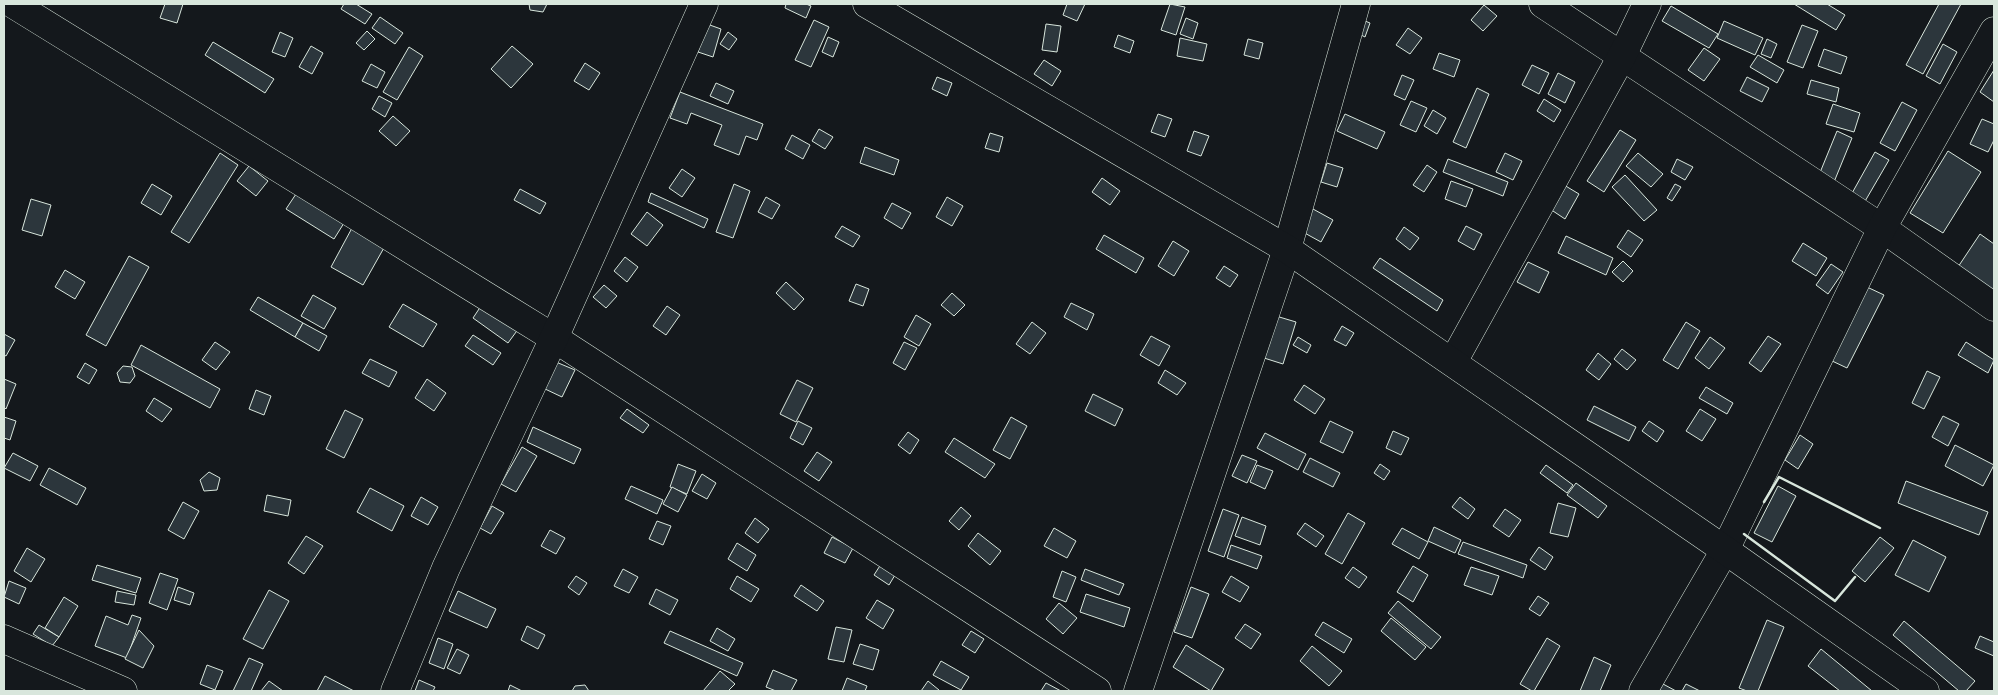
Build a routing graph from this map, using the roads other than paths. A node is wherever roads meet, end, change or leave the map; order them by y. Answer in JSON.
{"nodes":[{"id":1,"x":13,"y":4,"type":"edge"},
{"id":2,"x":704,"y":4,"type":"edge"},
{"id":3,"x":867,"y":4,"type":"edge"},
{"id":4,"x":1356,"y":4,"type":"edge"},
{"id":5,"x":1543,"y":4,"type":"edge"},
{"id":6,"x":1646,"y":4,"type":"edge"},
{"id":7,"x":1994,"y":30,"type":"edge"},
{"id":8,"x":1622,"y":56,"type":"junction"},
{"id":9,"x":1882,"y":228,"type":"junction"},
{"id":10,"x":1287,"y":248,"type":"junction"},
{"id":11,"x":1994,"y":306,"type":"edge"},
{"id":12,"x":554,"y":338,"type":"junction"},
{"id":13,"x":1453,"y":362,"type":"junction"},
{"id":14,"x":1725,"y":550,"type":"junction"},
{"id":15,"x":4,"y":639,"type":"edge"},
{"id":16,"x":123,"y":691,"type":"edge"},
{"id":17,"x":395,"y":691,"type":"edge"},
{"id":18,"x":1097,"y":691,"type":"edge"},
{"id":19,"x":1138,"y":691,"type":"edge"},
{"id":20,"x":1643,"y":691,"type":"edge"},
{"id":21,"x":1925,"y":691,"type":"edge"}],
"edges":[{"from":1,"to":12,"type":"street"},
{"from":2,"to":12,"type":"street"},
{"from":3,"to":10,"type":"street"},
{"from":4,"to":10,"type":"street"},
{"from":5,"to":8,"type":"street"},
{"from":6,"to":8,"type":"street"},
{"from":7,"to":9,"type":"street"},
{"from":8,"to":9,"type":"street"},
{"from":8,"to":13,"type":"street"},
{"from":9,"to":11,"type":"street"},
{"from":9,"to":14,"type":"street"},
{"from":10,"to":13,"type":"street"},
{"from":10,"to":19,"type":"street"},
{"from":12,"to":17,"type":"street"},
{"from":12,"to":18,"type":"street"},
{"from":13,"to":14,"type":"street"},
{"from":14,"to":20,"type":"street"},
{"from":14,"to":21,"type":"street"},
{"from":15,"to":16,"type":"street"}]}
